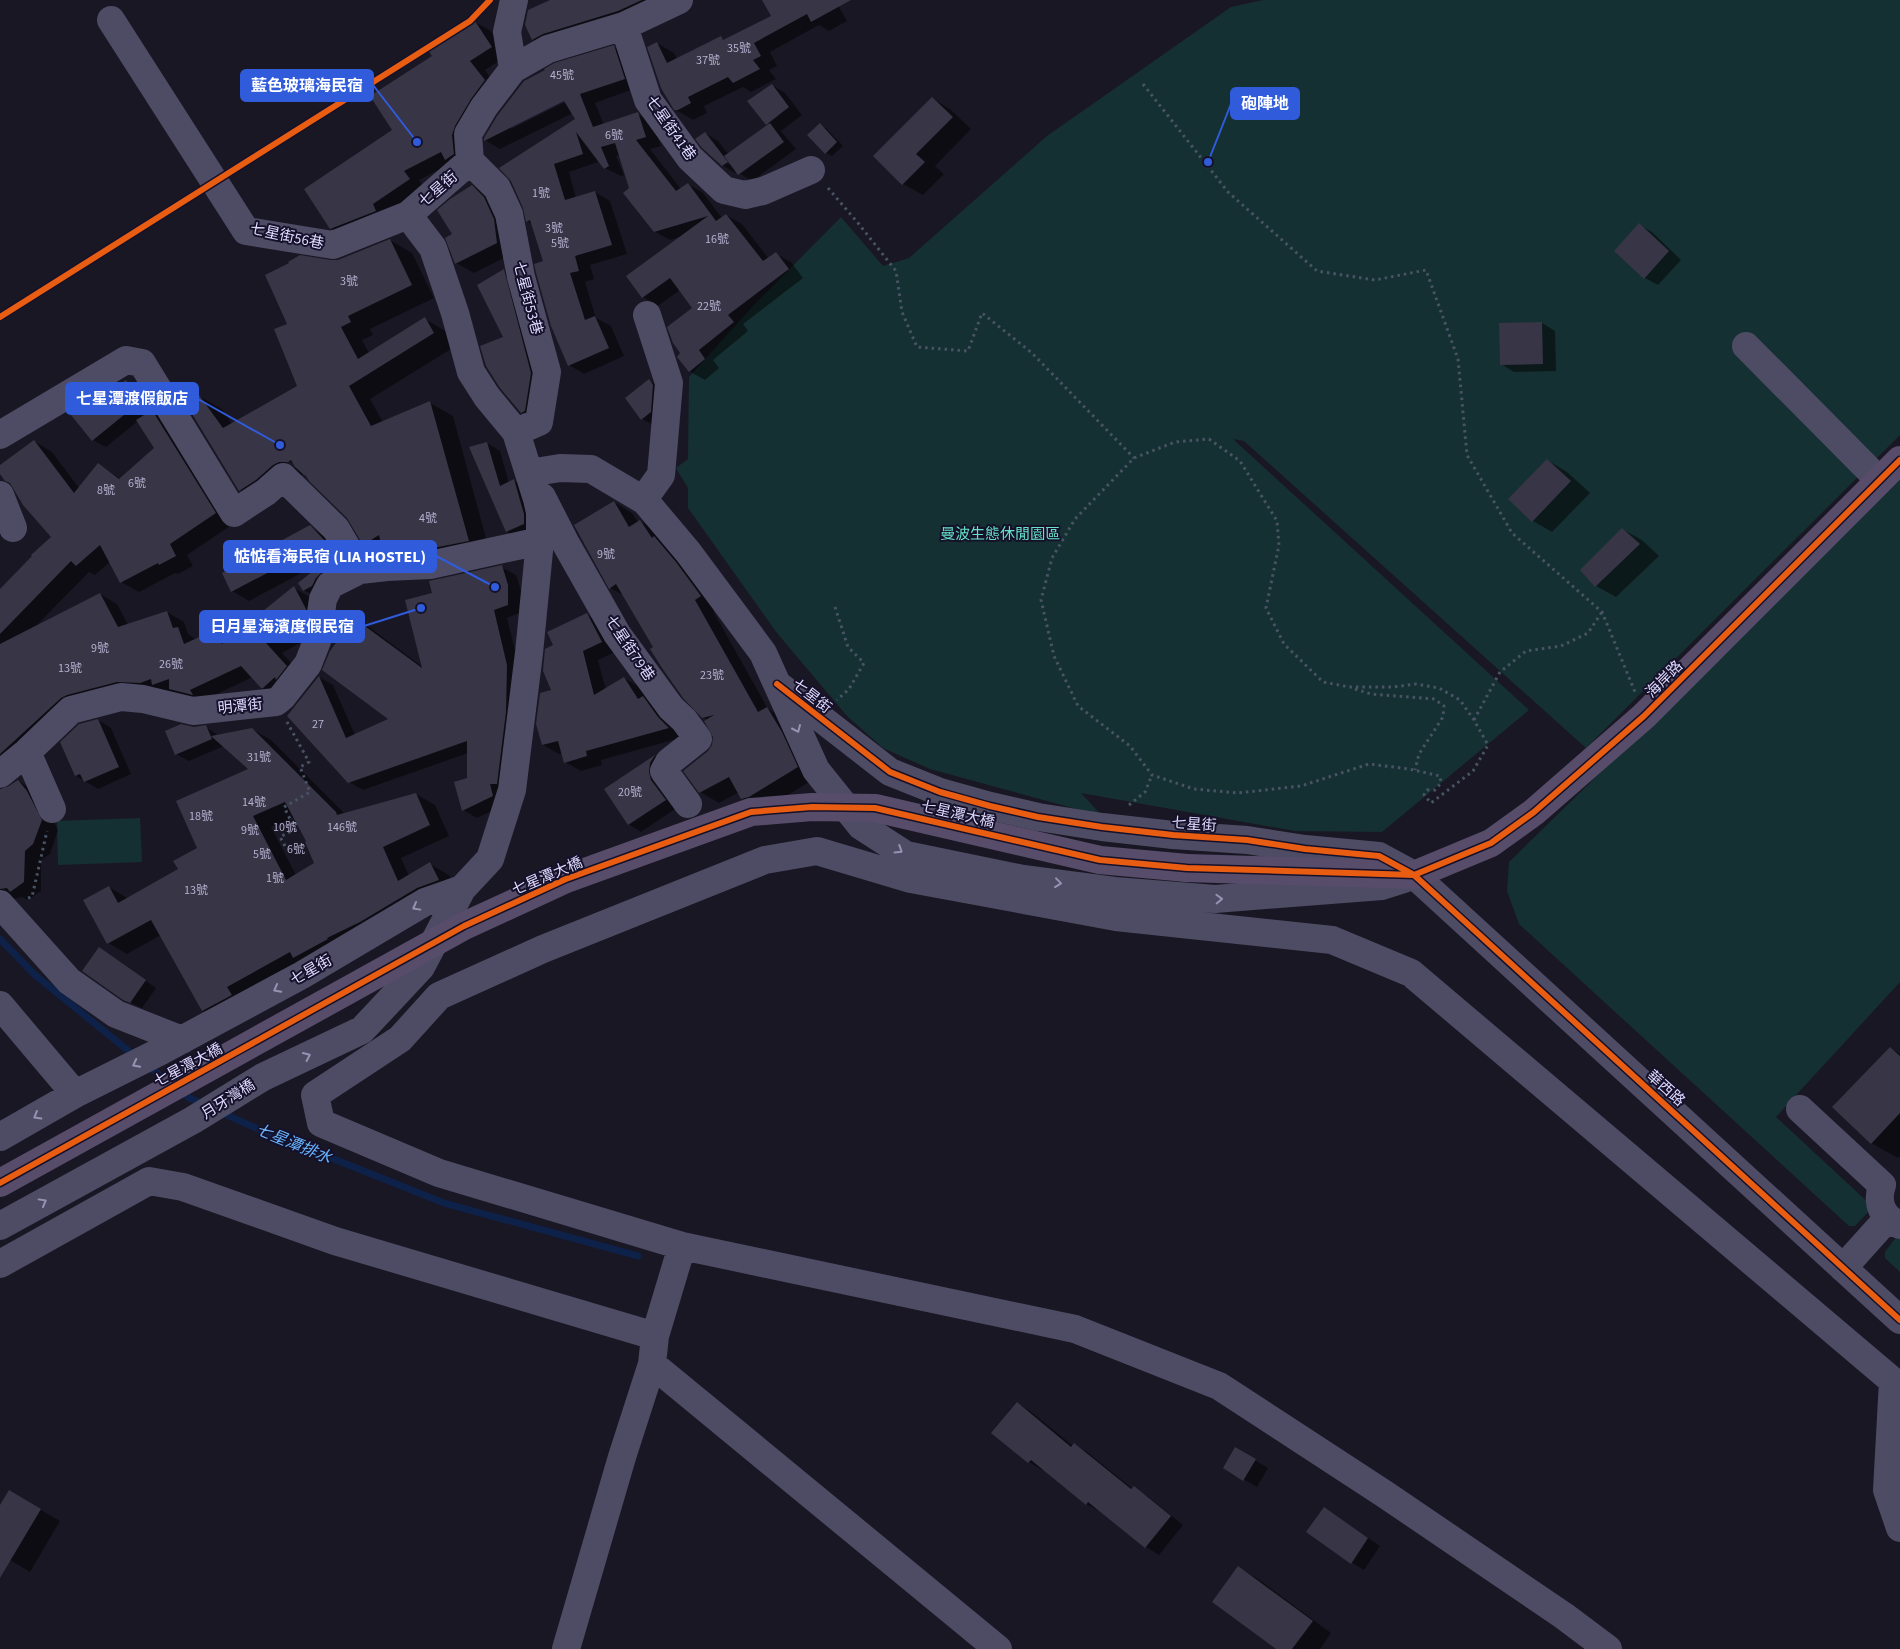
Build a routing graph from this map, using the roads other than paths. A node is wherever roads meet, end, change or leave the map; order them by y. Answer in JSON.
{"nodes":[{"id":1,"x":514,"y":0,"type":"edge"},
{"id":2,"x":679,"y":0,"type":"edge"},
{"id":3,"x":111,"y":20,"type":"dead end"},
{"id":4,"x":624,"y":26,"type":"junction"},
{"id":5,"x":512,"y":69,"type":"junction"},
{"id":6,"x":470,"y":161,"type":"junction"},
{"id":7,"x":811,"y":170,"type":"road end"},
{"id":8,"x":408,"y":215,"type":"junction"},
{"id":9,"x":647,"y":315,"type":"dead end"},
{"id":10,"x":1746,"y":346,"type":"dead end"},
{"id":11,"x":516,"y":432,"type":"junction"},
{"id":12,"x":0,"y":435,"type":"edge"},
{"id":13,"x":1900,"y":460,"type":"edge"},
{"id":14,"x":530,"y":474,"type":"junction"},
{"id":15,"x":1879,"y":480,"type":"junction"},
{"id":16,"x":0,"y":495,"type":"edge"},
{"id":17,"x":643,"y":500,"type":"junction"},
{"id":18,"x":13,"y":528,"type":"dead end"},
{"id":19,"x":540,"y":541,"type":"junction"},
{"id":20,"x":360,"y":570,"type":"junction"},
{"id":21,"x":777,"y":684,"type":"junction"},
{"id":22,"x":28,"y":752,"type":"junction"},
{"id":23,"x":0,"y":774,"type":"edge"},
{"id":24,"x":688,"y":804,"type":"dead end"},
{"id":25,"x":52,"y":809,"type":"road end"},
{"id":26,"x":1414,"y":875,"type":"junction"},
{"id":27,"x":462,"y":889,"type":"junction"},
{"id":28,"x":1,"y":906,"type":"edge"},
{"id":29,"x":0,"y":1005,"type":"edge"},
{"id":30,"x":172,"y":1046,"type":"junction"},
{"id":31,"x":263,"y":1077,"type":"joint"},
{"id":32,"x":74,"y":1094,"type":"junction"},
{"id":33,"x":1800,"y":1109,"type":"dead end"},
{"id":34,"x":0,"y":1137,"type":"edge"},
{"id":35,"x":0,"y":1183,"type":"edge"},
{"id":36,"x":1894,"y":1222,"type":"edge"},
{"id":37,"x":0,"y":1226,"type":"edge"},
{"id":38,"x":682,"y":1246,"type":"junction"},
{"id":39,"x":0,"y":1264,"type":"edge"},
{"id":40,"x":1843,"y":1268,"type":"junction"},
{"id":41,"x":1900,"y":1320,"type":"edge"},
{"id":42,"x":655,"y":1336,"type":"junction"},
{"id":43,"x":652,"y":1364,"type":"junction"},
{"id":44,"x":1897,"y":1384,"type":"edge"},
{"id":45,"x":1900,"y":1528,"type":"edge"},
{"id":46,"x":566,"y":1649,"type":"edge"},
{"id":47,"x":998,"y":1649,"type":"edge"},
{"id":48,"x":1608,"y":1649,"type":"edge"}],
"edges":[{"from":1,"to":5,"type":"street"},
{"from":2,"to":4,"type":"street","name":"七星街"},
{"from":3,"to":8,"type":"street","name":"七星街56巷"},
{"from":4,"to":5,"type":"street","name":"七星街"},
{"from":4,"to":7,"type":"street","name":"七星街41巷"},
{"from":5,"to":6,"type":"street","name":"七星街"},
{"from":6,"to":8,"type":"street","name":"七星街"},
{"from":6,"to":11,"type":"street","name":"七星街53巷"},
{"from":8,"to":11,"type":"street","name":"七星街"},
{"from":9,"to":17,"type":"street"},
{"from":10,"to":15,"type":"street"},
{"from":11,"to":14,"type":"street","name":"七星街"},
{"from":12,"to":20,"type":"street"},
{"from":13,"to":15,"type":"main road","name":"海岸路"},
{"from":14,"to":17,"type":"street","name":"七星街"},
{"from":14,"to":19,"type":"street","name":"七星街"},
{"from":14,"to":24,"type":"street","name":"七星街79巷"},
{"from":15,"to":26,"type":"main road","name":"海岸路"},
{"from":16,"to":18,"type":"street"},
{"from":17,"to":21,"type":"street","name":"七星街"},
{"from":19,"to":20,"type":"street","name":"明潭街"},
{"from":19,"to":27,"type":"street","name":"七星街"},
{"from":20,"to":22,"type":"street","name":"明潭街"},
{"from":21,"to":26,"type":"street","name":"七星街"},
{"from":21,"to":26,"type":"street","name":"七星街","one_way":true},
{"from":22,"to":23,"type":"street","name":"明潭街"},
{"from":22,"to":25,"type":"street"},
{"from":26,"to":35,"type":"main road","name":"七星潭大橋","bridge":true},
{"from":26,"to":40,"type":"street","name":"華西路"},
{"from":27,"to":30,"type":"street","name":"七星街","one_way":true},
{"from":31,"to":27,"type":"street","name":"七星街","one_way":true},
{"from":28,"to":30,"type":"street"},
{"from":29,"to":32,"type":"street"},
{"from":30,"to":32,"type":"street","name":"七星街","one_way":true},
{"from":37,"to":31,"type":"street","name":"月牙灣橋","one_way":true},
{"from":32,"to":34,"type":"street","one_way":true},
{"from":33,"to":36,"type":"street"},
{"from":36,"to":40,"type":"street"},
{"from":38,"to":42,"type":"street"},
{"from":38,"to":44,"type":"street"},
{"from":38,"to":48,"type":"street"},
{"from":39,"to":42,"type":"street"},
{"from":40,"to":41,"type":"street","name":"華西路"},
{"from":42,"to":43,"type":"street"},
{"from":43,"to":46,"type":"street"},
{"from":43,"to":47,"type":"street"},
{"from":44,"to":45,"type":"street"}]}
